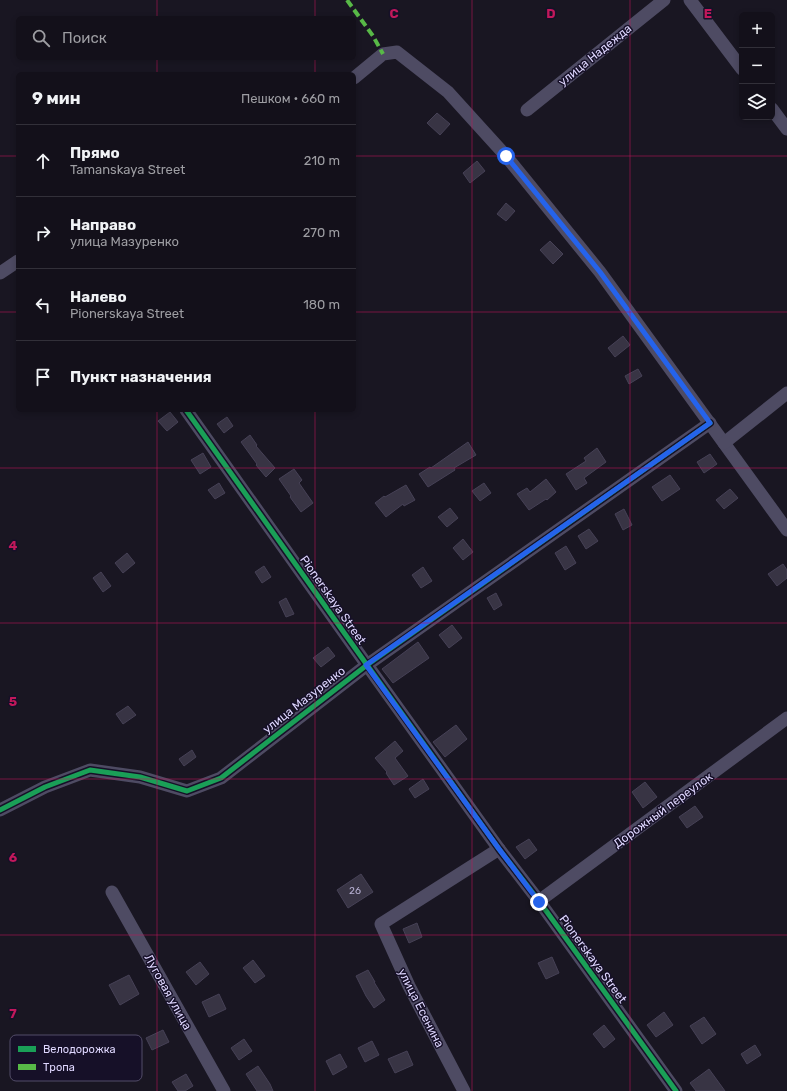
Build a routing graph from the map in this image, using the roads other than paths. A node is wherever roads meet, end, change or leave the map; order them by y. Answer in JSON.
{"nodes":[{"id":1,"x":664,"y":0,"type":"edge"},
{"id":2,"x":690,"y":0,"type":"edge"},
{"id":3,"x":739,"y":66,"type":"edge"},
{"id":4,"x":356,"y":76,"type":"edge"},
{"id":5,"x":527,"y":110,"type":"dead end"},
{"id":6,"x":775,"y":114,"type":"edge"},
{"id":7,"x":787,"y":130,"type":"edge"},
{"id":8,"x":16,"y":263,"type":"edge"},
{"id":9,"x":0,"y":273,"type":"edge"},
{"id":10,"x":787,"y":393,"type":"edge"},
{"id":11,"x":187,"y":412,"type":"edge"},
{"id":12,"x":710,"y":423,"type":"junction"},
{"id":13,"x":724,"y":443,"type":"junction"},
{"id":14,"x":787,"y":530,"type":"edge"},
{"id":15,"x":366,"y":665,"type":"junction"},
{"id":16,"x":787,"y":718,"type":"edge"},
{"id":17,"x":0,"y":810,"type":"edge"},
{"id":18,"x":499,"y":849,"type":"junction"},
{"id":19,"x":112,"y":892,"type":"dead end"},
{"id":20,"x":539,"y":902,"type":"junction"},
{"id":21,"x":224,"y":1091,"type":"edge"},
{"id":22,"x":464,"y":1091,"type":"edge"},
{"id":23,"x":676,"y":1091,"type":"edge"}],
"edges":[{"from":1,"to":5,"type":"street","name":"улица Надежда"},
{"from":2,"to":3,"type":"street"},
{"from":4,"to":12,"type":"street"},
{"from":6,"to":7,"type":"street"},
{"from":8,"to":9,"type":"street"},
{"from":10,"to":13,"type":"street"},
{"from":11,"to":15,"type":"street","name":"Pionerskaya Street"},
{"from":12,"to":13,"type":"street"},
{"from":12,"to":15,"type":"street","name":"улица Мазуренко"},
{"from":13,"to":14,"type":"street"},
{"from":15,"to":17,"type":"street","name":"улица Мазуренко"},
{"from":15,"to":18,"type":"street","name":"Pionerskaya Street"},
{"from":16,"to":20,"type":"street","name":"Дорожный переулок"},
{"from":18,"to":20,"type":"street","name":"Pionerskaya Street"},
{"from":18,"to":22,"type":"street","name":"улица Есенина"},
{"from":19,"to":21,"type":"street","name":"Луговая улица"},
{"from":20,"to":23,"type":"street","name":"Pionerskaya Street"}]}
